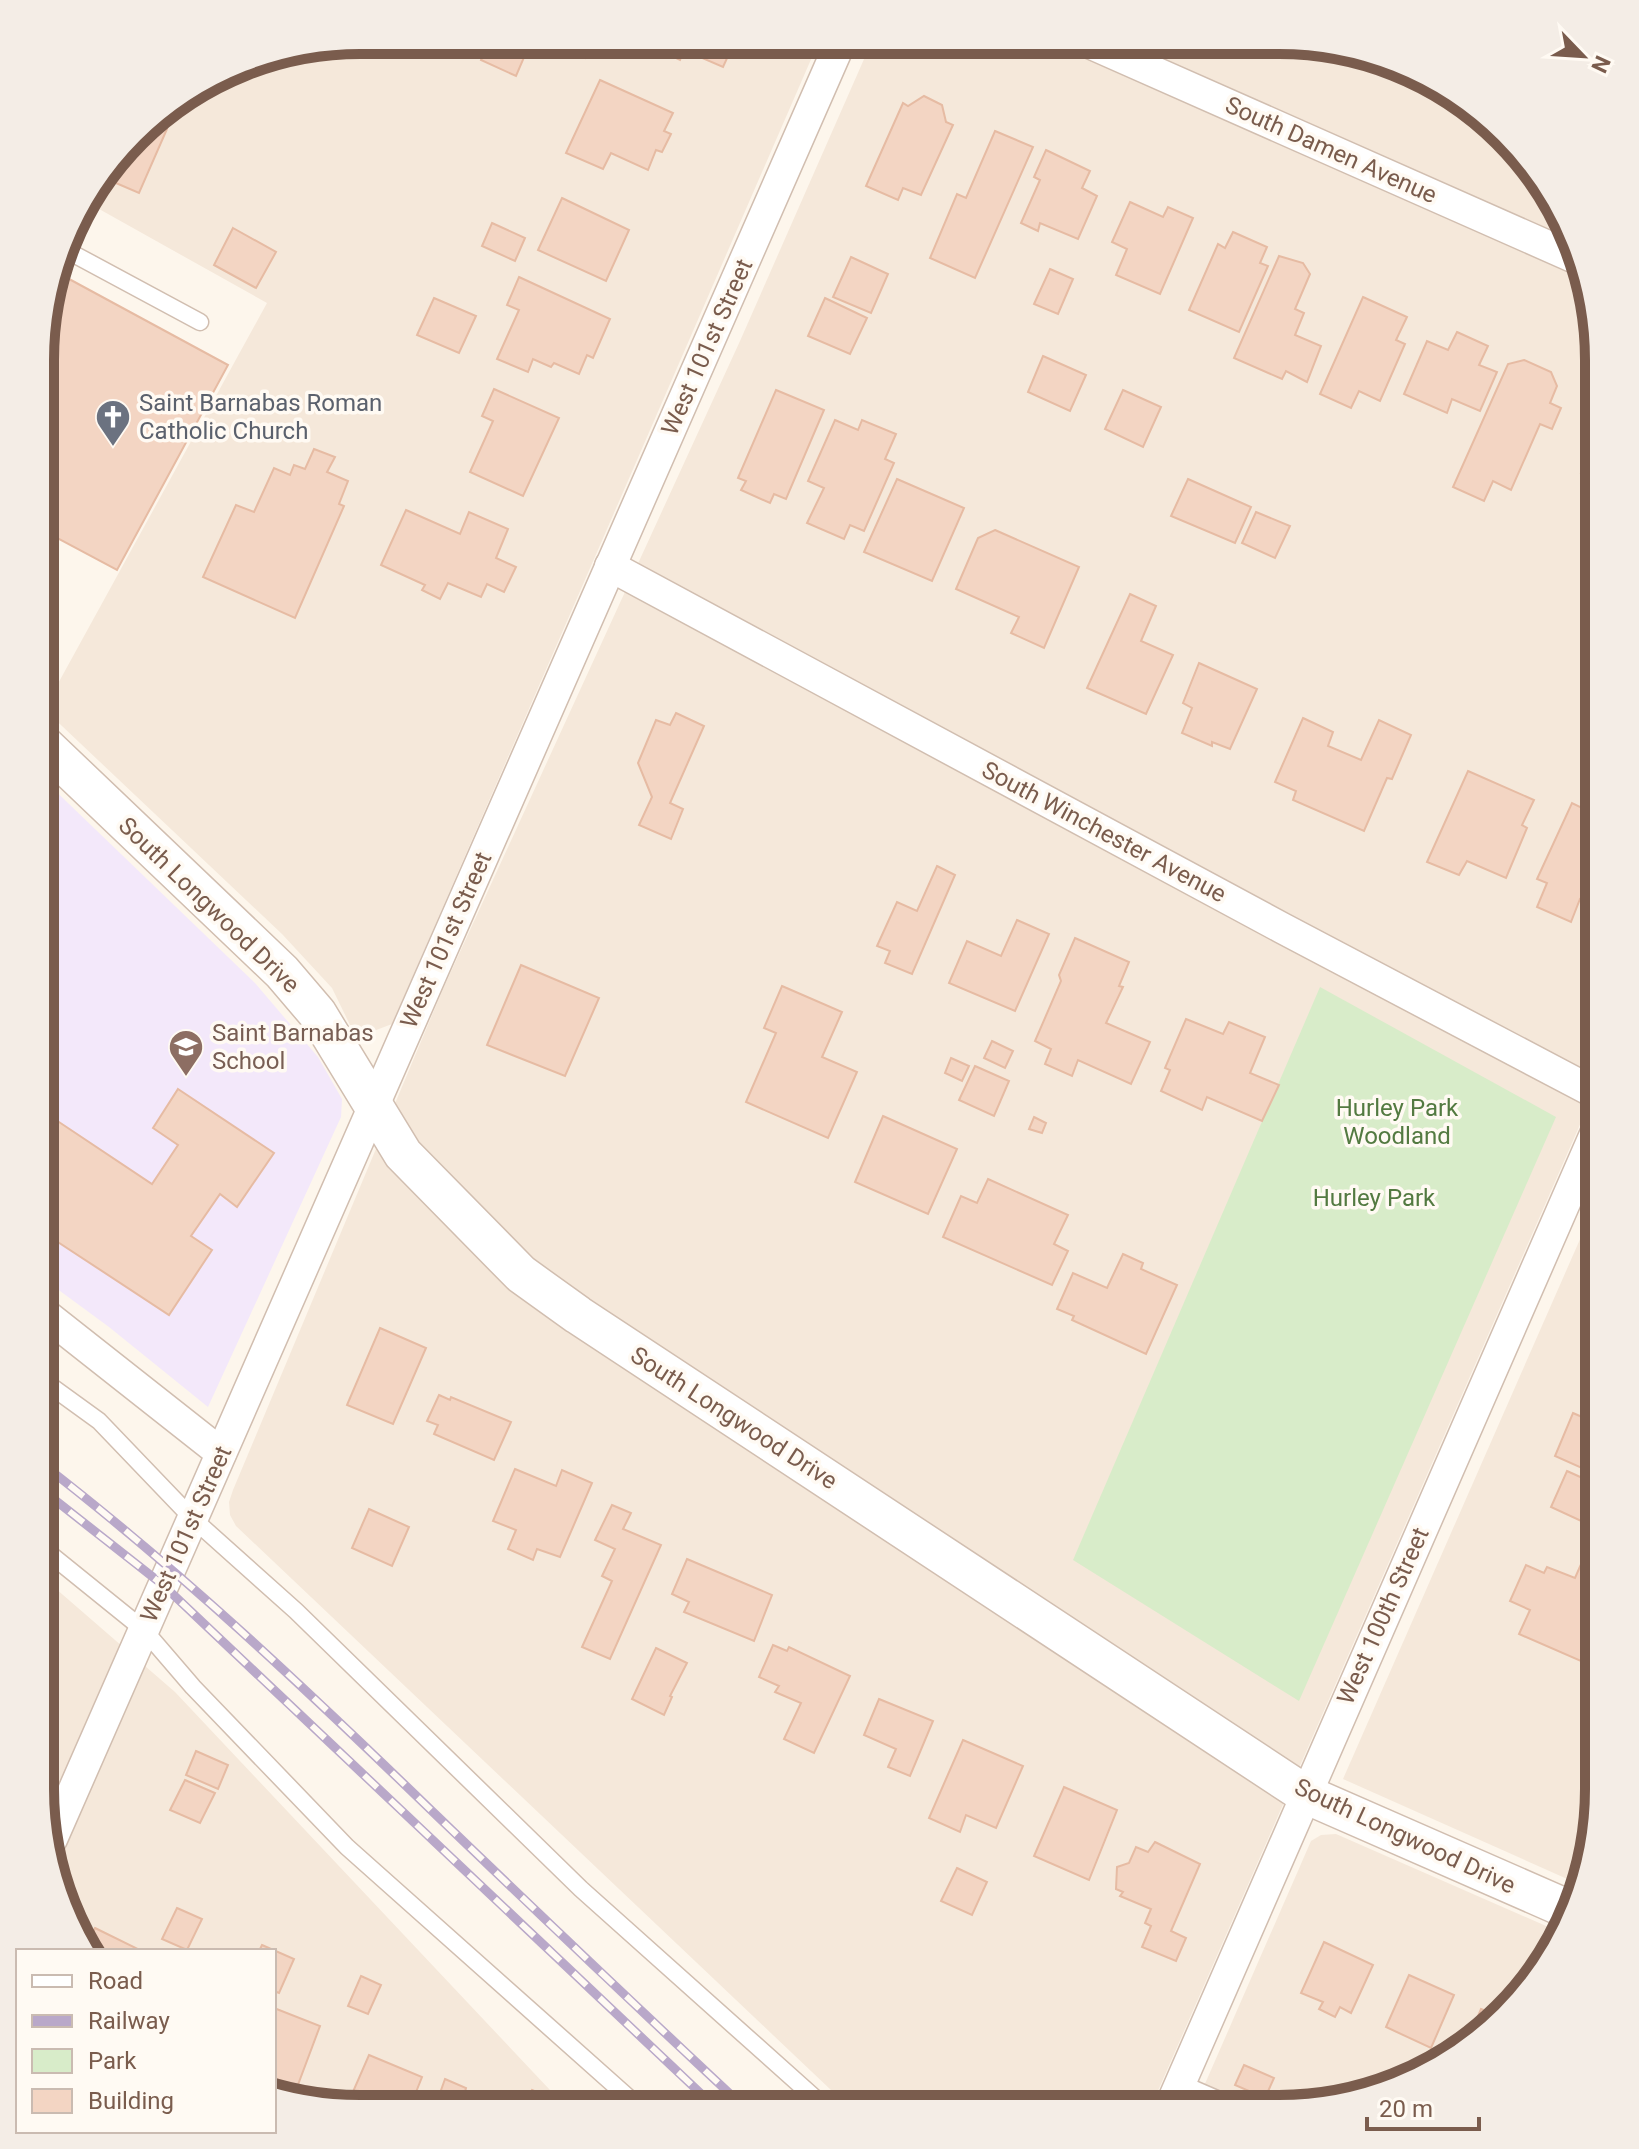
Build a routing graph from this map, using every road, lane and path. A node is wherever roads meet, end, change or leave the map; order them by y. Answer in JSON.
{"nodes":[{"id":1,"x":835,"y":54,"type":"edge"},
{"id":2,"x":1114,"y":54,"type":"edge"},
{"id":3,"x":73,"y":254,"type":"edge"},
{"id":4,"x":1566,"y":254,"type":"edge"},
{"id":5,"x":200,"y":322,"type":"dead end"},
{"id":6,"x":610,"y":566,"type":"junction"},
{"id":7,"x":54,"y":754,"type":"edge"},
{"id":8,"x":1585,"y":1088,"type":"edge"},
{"id":9,"x":373,"y":1107,"type":"junction"},
{"id":10,"x":1585,"y":1157,"type":"edge"},
{"id":11,"x":54,"y":1321,"type":"edge"},
{"id":12,"x":54,"y":1388,"type":"edge"},
{"id":13,"x":221,"y":1453,"type":"junction"},
{"id":14,"x":192,"y":1518,"type":"junction"},
{"id":15,"x":54,"y":1557,"type":"edge"},
{"id":16,"x":144,"y":1630,"type":"junction"},
{"id":17,"x":1305,"y":1794,"type":"junction"},
{"id":18,"x":57,"y":1828,"type":"edge"},
{"id":19,"x":1562,"y":1907,"type":"edge"},
{"id":20,"x":626,"y":2095,"type":"edge"},
{"id":21,"x":811,"y":2095,"type":"edge"},
{"id":22,"x":1174,"y":2095,"type":"edge"}],
"edges":[{"from":1,"to":6,"type":"street","name":"West 101st Street"},
{"from":2,"to":4,"type":"street","name":"South Damen Avenue"},
{"from":3,"to":5,"type":"lane"},
{"from":6,"to":8,"type":"street","name":"South Winchester Avenue"},
{"from":6,"to":9,"type":"street","name":"West 101st Street"},
{"from":7,"to":9,"type":"street","name":"South Longwood Drive"},
{"from":9,"to":13,"type":"street","name":"West 101st Street"},
{"from":9,"to":17,"type":"street","name":"South Longwood Drive"},
{"from":10,"to":17,"type":"street","name":"West 100th Street"},
{"from":11,"to":13,"type":"street"},
{"from":12,"to":14,"type":"lane"},
{"from":13,"to":14,"type":"street","name":"West 101st Street"},
{"from":14,"to":16,"type":"street","name":"West 101st Street"},
{"from":14,"to":21,"type":"lane"},
{"from":15,"to":16,"type":"lane"},
{"from":16,"to":18,"type":"street","name":"West 101st Street"},
{"from":16,"to":20,"type":"lane"},
{"from":17,"to":19,"type":"street","name":"South Longwood Drive"},
{"from":17,"to":22,"type":"street","name":"West 100th Street"}]}
